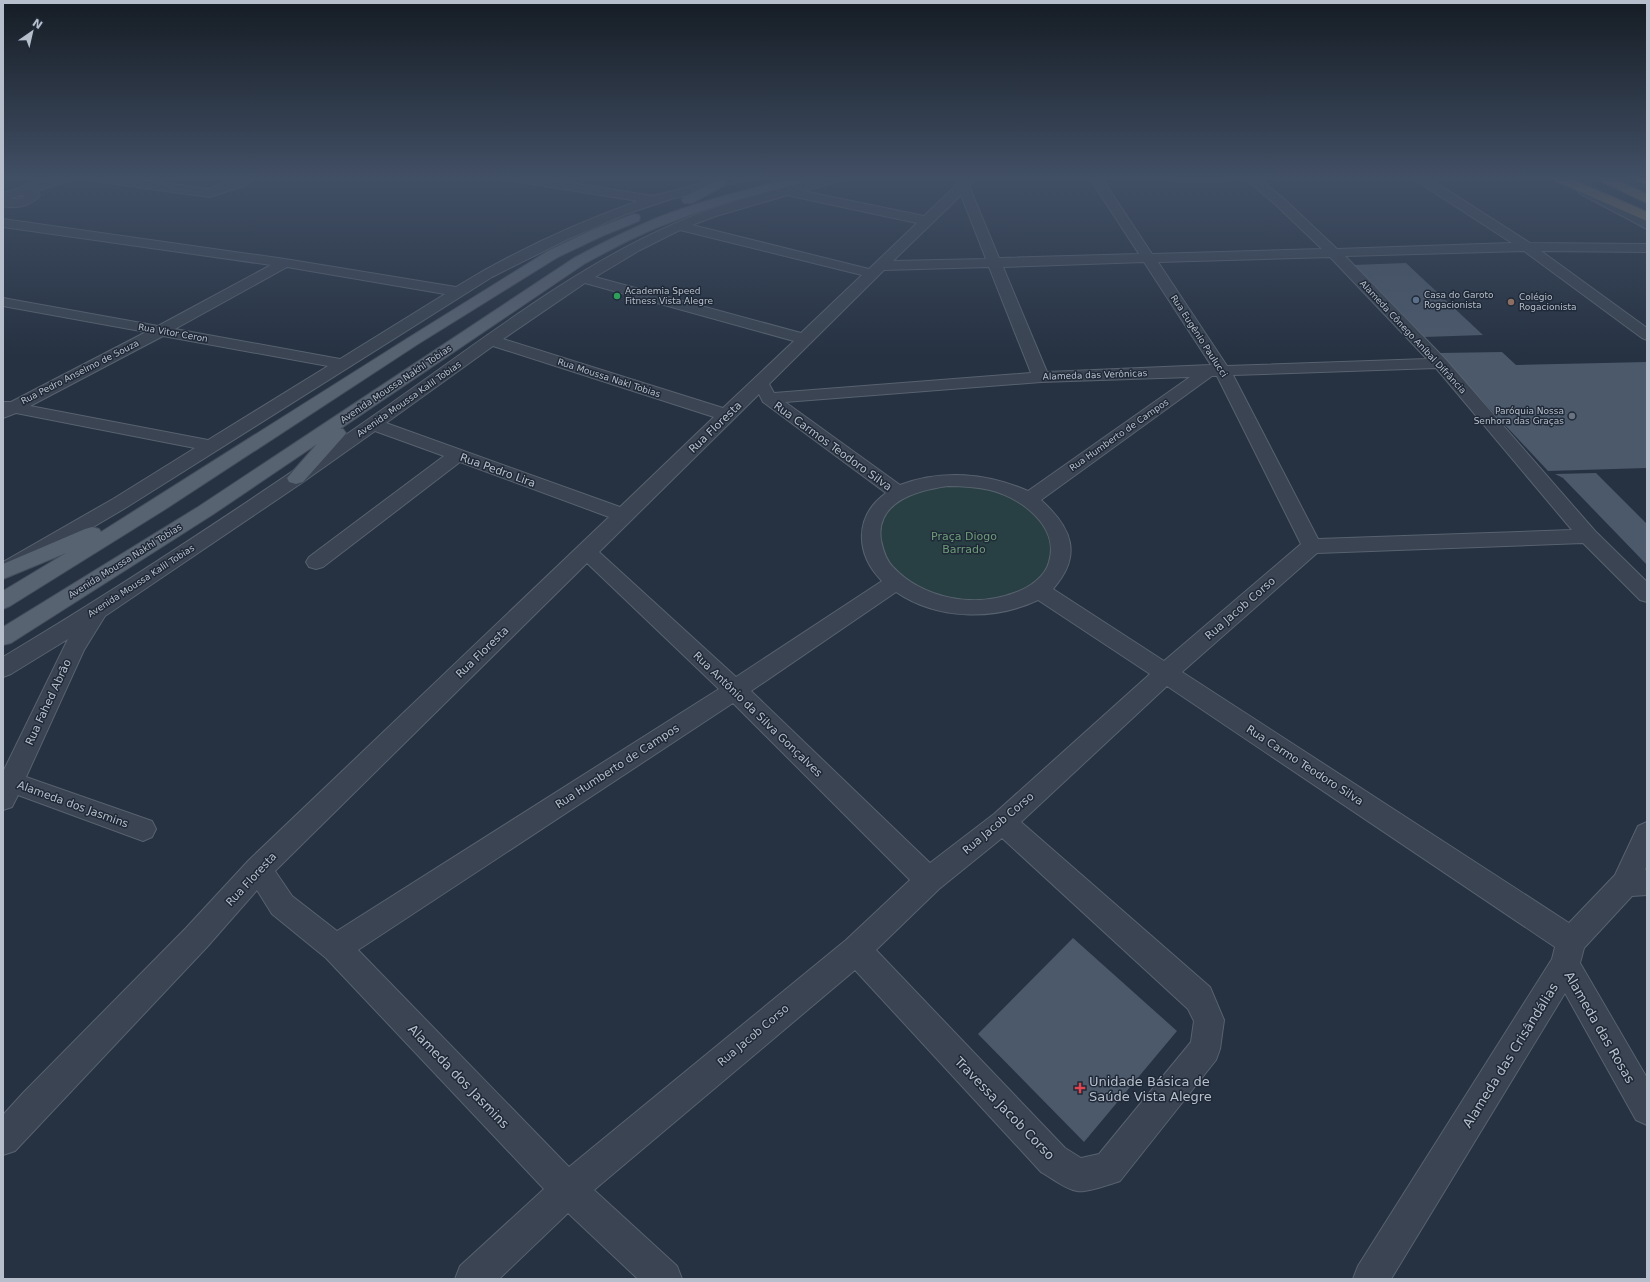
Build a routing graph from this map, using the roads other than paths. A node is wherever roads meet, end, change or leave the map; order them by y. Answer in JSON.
{"nodes":[{"id":1,"x":100,"y":237,"type":"edge"},
{"id":2,"x":561,"y":237,"type":"edge"},
{"id":3,"x":589,"y":237,"type":"edge"},
{"id":4,"x":627,"y":237,"type":"edge"},
{"id":5,"x":656,"y":237,"type":"edge"},
{"id":6,"x":727,"y":237,"type":"edge"},
{"id":7,"x":911,"y":237,"type":"edge"},
{"id":8,"x":986,"y":237,"type":"edge"},
{"id":9,"x":1135,"y":237,"type":"edge"},
{"id":10,"x":1317,"y":237,"type":"edge"},
{"id":11,"x":1511,"y":237,"type":"edge"},
{"id":12,"x":1527,"y":247,"type":"junction"},
{"id":13,"x":1647,"y":248,"type":"edge"},
{"id":14,"x":1334,"y":253,"type":"junction"},
{"id":15,"x":1149,"y":258,"type":"junction"},
{"id":16,"x":285,"y":263,"type":"junction"},
{"id":17,"x":994,"y":263,"type":"junction"},
{"id":18,"x":876,"y":270,"type":"junction"},
{"id":19,"x":583,"y":278,"type":"junction"},
{"id":20,"x":458,"y":292,"type":"junction"},
{"id":21,"x":3,"y":302,"type":"edge"},
{"id":22,"x":453,"y":317,"type":"junction"},
{"id":23,"x":479,"y":328,"type":"junction"},
{"id":24,"x":160,"y":331,"type":"junction"},
{"id":25,"x":1647,"y":335,"type":"edge"},
{"id":26,"x":805,"y":339,"type":"junction"},
{"id":27,"x":413,"y":341,"type":"junction"},
{"id":28,"x":492,"y":341,"type":"junction"},
{"id":29,"x":442,"y":352,"type":"junction"},
{"id":30,"x":1440,"y":363,"type":"junction"},
{"id":31,"x":344,"y":364,"type":"junction"},
{"id":32,"x":1216,"y":370,"type":"junction"},
{"id":33,"x":1041,"y":377,"type":"junction"},
{"id":34,"x":764,"y":390,"type":"junction"},
{"id":35,"x":6,"y":409,"type":"edge"},
{"id":36,"x":358,"y":409,"type":"junction"},
{"id":37,"x":726,"y":415,"type":"junction"},
{"id":38,"x":372,"y":424,"type":"junction"},
{"id":39,"x":211,"y":446,"type":"junction"},
{"id":40,"x":458,"y":455,"type":"junction"},
{"id":41,"x":296,"y":478,"type":"junction"},
{"id":42,"x":898,"y":493,"type":"junction"},
{"id":43,"x":1028,"y":500,"type":"junction"},
{"id":44,"x":157,"y":506,"type":"junction"},
{"id":45,"x":624,"y":515,"type":"junction"},
{"id":46,"x":1588,"y":536,"type":"junction"},
{"id":47,"x":1312,"y":546,"type":"junction"},
{"id":48,"x":586,"y":551,"type":"junction"},
{"id":49,"x":316,"y":562,"type":"dead end"},
{"id":50,"x":3,"y":572,"type":"edge"},
{"id":51,"x":896,"y":582,"type":"junction"},
{"id":52,"x":1039,"y":590,"type":"junction"},
{"id":53,"x":1647,"y":595,"type":"edge"},
{"id":54,"x":3,"y":601,"type":"edge"},
{"id":55,"x":100,"y":609,"type":"junction"},
{"id":56,"x":3,"y":637,"type":"edge"},
{"id":57,"x":3,"y":668,"type":"edge"},
{"id":58,"x":1166,"y":673,"type":"junction"},
{"id":59,"x":735,"y":690,"type":"junction"},
{"id":60,"x":6,"y":788,"type":"edge"},
{"id":61,"x":1003,"y":822,"type":"junction"},
{"id":62,"x":143,"y":829,"type":"dead end"},
{"id":63,"x":1647,"y":834,"type":"edge"},
{"id":64,"x":259,"y":869,"type":"junction"},
{"id":65,"x":929,"y":880,"type":"junction"},
{"id":66,"x":1636,"y":883,"type":"edge"},
{"id":67,"x":336,"y":948,"type":"junction"},
{"id":68,"x":856,"y":950,"type":"junction"},
{"id":69,"x":1568,"y":953,"type":"junction"},
{"id":70,"x":1647,"y":1109,"type":"edge"},
{"id":71,"x":3,"y":1139,"type":"edge"},
{"id":72,"x":568,"y":1190,"type":"junction"},
{"id":73,"x":473,"y":1279,"type":"edge"},
{"id":74,"x":664,"y":1279,"type":"edge"},
{"id":75,"x":1371,"y":1279,"type":"edge"}],
"edges":[{"from":1,"to":16,"type":"street"},
{"from":2,"to":20,"type":"street"},
{"from":3,"to":22,"type":"main road"},
{"from":4,"to":23,"type":"main road","name":"Avenida Moussa Nakhl Tobias"},
{"from":5,"to":19,"type":"street","name":"Avenida Moussa Kalil Tobias"},
{"from":6,"to":18,"type":"street"},
{"from":7,"to":18,"type":"street","name":"Rua Floresta"},
{"from":8,"to":17,"type":"street"},
{"from":9,"to":15,"type":"street","name":"Rua Eugênio Paulucci"},
{"from":10,"to":14,"type":"street","name":"Alameda Cônego Aníbal Difrância"},
{"from":11,"to":12,"type":"street"},
{"from":12,"to":13,"type":"street"},
{"from":12,"to":14,"type":"street"},
{"from":12,"to":25,"type":"street"},
{"from":14,"to":15,"type":"street"},
{"from":14,"to":30,"type":"street","name":"Alameda Cônego Aníbal Difrância"},
{"from":15,"to":17,"type":"street"},
{"from":15,"to":32,"type":"street","name":"Rua Eugênio Paulucci"},
{"from":16,"to":20,"type":"street"},
{"from":16,"to":24,"type":"street","name":"Rua Pedro Anselmo de Souza"},
{"from":17,"to":18,"type":"street"},
{"from":17,"to":33,"type":"street"},
{"from":18,"to":26,"type":"street","name":"Rua Floresta"},
{"from":19,"to":26,"type":"street"},
{"from":19,"to":28,"type":"street","name":"Avenida Moussa Kalil Tobias"},
{"from":20,"to":31,"type":"street"},
{"from":21,"to":24,"type":"street","name":"Rua Vitor Ceron"},
{"from":22,"to":23,"type":"main road"},
{"from":22,"to":27,"type":"main road"},
{"from":23,"to":29,"type":"main road","name":"Avenida Moussa Nakhl Tobias"},
{"from":24,"to":31,"type":"street","name":"Rua Vitor Ceron"},
{"from":24,"to":35,"type":"street","name":"Rua Pedro Anselmo de Souza"},
{"from":26,"to":34,"type":"street","name":"Rua Floresta"},
{"from":27,"to":29,"type":"main road"},
{"from":27,"to":44,"type":"main road"},
{"from":28,"to":37,"type":"street","name":"Rua Moussa Nakl Tobias"},
{"from":28,"to":38,"type":"street","name":"Avenida Moussa Kalil Tobias"},
{"from":29,"to":36,"type":"main road","name":"Avenida Moussa Nakhl Tobias"},
{"from":30,"to":32,"type":"street","name":"Alameda das Verônicas"},
{"from":30,"to":46,"type":"street","name":"Alameda Cônego Aníbal Difrância"},
{"from":31,"to":39,"type":"street"},
{"from":32,"to":33,"type":"street","name":"Alameda das Verônicas"},
{"from":32,"to":43,"type":"street","name":"Rua Humberto de Campos"},
{"from":32,"to":47,"type":"street","name":"Rua Eugênio Paulucci"},
{"from":33,"to":34,"type":"street","name":"Alameda das Verônicas"},
{"from":34,"to":37,"type":"street","name":"Rua Floresta"},
{"from":34,"to":42,"type":"street","name":"Rua Carmos Teodoro Silva"},
{"from":35,"to":39,"type":"street"},
{"from":36,"to":41,"type":"main road"},
{"from":36,"to":56,"type":"main road","name":"Avenida Moussa Nakhl Tobias"},
{"from":37,"to":45,"type":"street","name":"Rua Floresta"},
{"from":38,"to":40,"type":"street","name":"Rua Pedro Lira"},
{"from":38,"to":41,"type":"street","name":"Avenida Moussa Kalil Tobias"},
{"from":39,"to":50,"type":"street"},
{"from":40,"to":45,"type":"street","name":"Rua Pedro Lira"},
{"from":40,"to":49,"type":"street"},
{"from":41,"to":55,"type":"street","name":"Avenida Moussa Kalil Tobias"},
{"from":42,"to":43,"type":"street"},
{"from":42,"to":51,"type":"street"},
{"from":43,"to":52,"type":"street"},
{"from":44,"to":50,"type":"main road"},
{"from":44,"to":54,"type":"main road"},
{"from":45,"to":48,"type":"street","name":"Rua Floresta"},
{"from":46,"to":47,"type":"street"},
{"from":46,"to":53,"type":"street","name":"Alameda Cônego Aníbal Difrância"},
{"from":47,"to":58,"type":"street","name":"Rua Jacob Corso"},
{"from":48,"to":59,"type":"street","name":"Rua Antônio da Silva Gonçalves"},
{"from":48,"to":64,"type":"street","name":"Rua Floresta"},
{"from":51,"to":52,"type":"street"},
{"from":51,"to":59,"type":"street","name":"Rua Humberto de Campos"},
{"from":52,"to":58,"type":"street","name":"Rua Carmo Teodoro Silva"},
{"from":55,"to":57,"type":"street","name":"Avenida Moussa Kalil Tobias"},
{"from":55,"to":60,"type":"street","name":"Rua Fahed Abrão"},
{"from":58,"to":61,"type":"street","name":"Rua Jacob Corso"},
{"from":58,"to":69,"type":"street","name":"Rua Carmo Teodoro Silva"},
{"from":59,"to":65,"type":"street","name":"Rua Antônio da Silva Gonçalves"},
{"from":59,"to":67,"type":"street","name":"Rua Humberto de Campos"},
{"from":60,"to":62,"type":"street","name":"Alameda dos Jasmins"},
{"from":61,"to":65,"type":"street","name":"Rua Jacob Corso"},
{"from":61,"to":68,"type":"street","name":"Travessa Jacob Corso"},
{"from":63,"to":66,"type":"street","name":"Alameda das Crisândálias"},
{"from":64,"to":67,"type":"street","name":"Alameda dos Jasmins"},
{"from":64,"to":71,"type":"street","name":"Rua Floresta"},
{"from":65,"to":68,"type":"street","name":"Rua Jacob Corso"},
{"from":66,"to":69,"type":"street","name":"Alameda das Crisândálias"},
{"from":67,"to":72,"type":"street","name":"Alameda dos Jasmins"},
{"from":68,"to":72,"type":"street","name":"Rua Jacob Corso"},
{"from":69,"to":70,"type":"street","name":"Alameda das Rosas"},
{"from":69,"to":75,"type":"street","name":"Alameda das Crisândálias"},
{"from":72,"to":73,"type":"street","name":"Rua Jacob Corso"},
{"from":72,"to":74,"type":"street","name":"Alameda dos Jasmins"}]}
